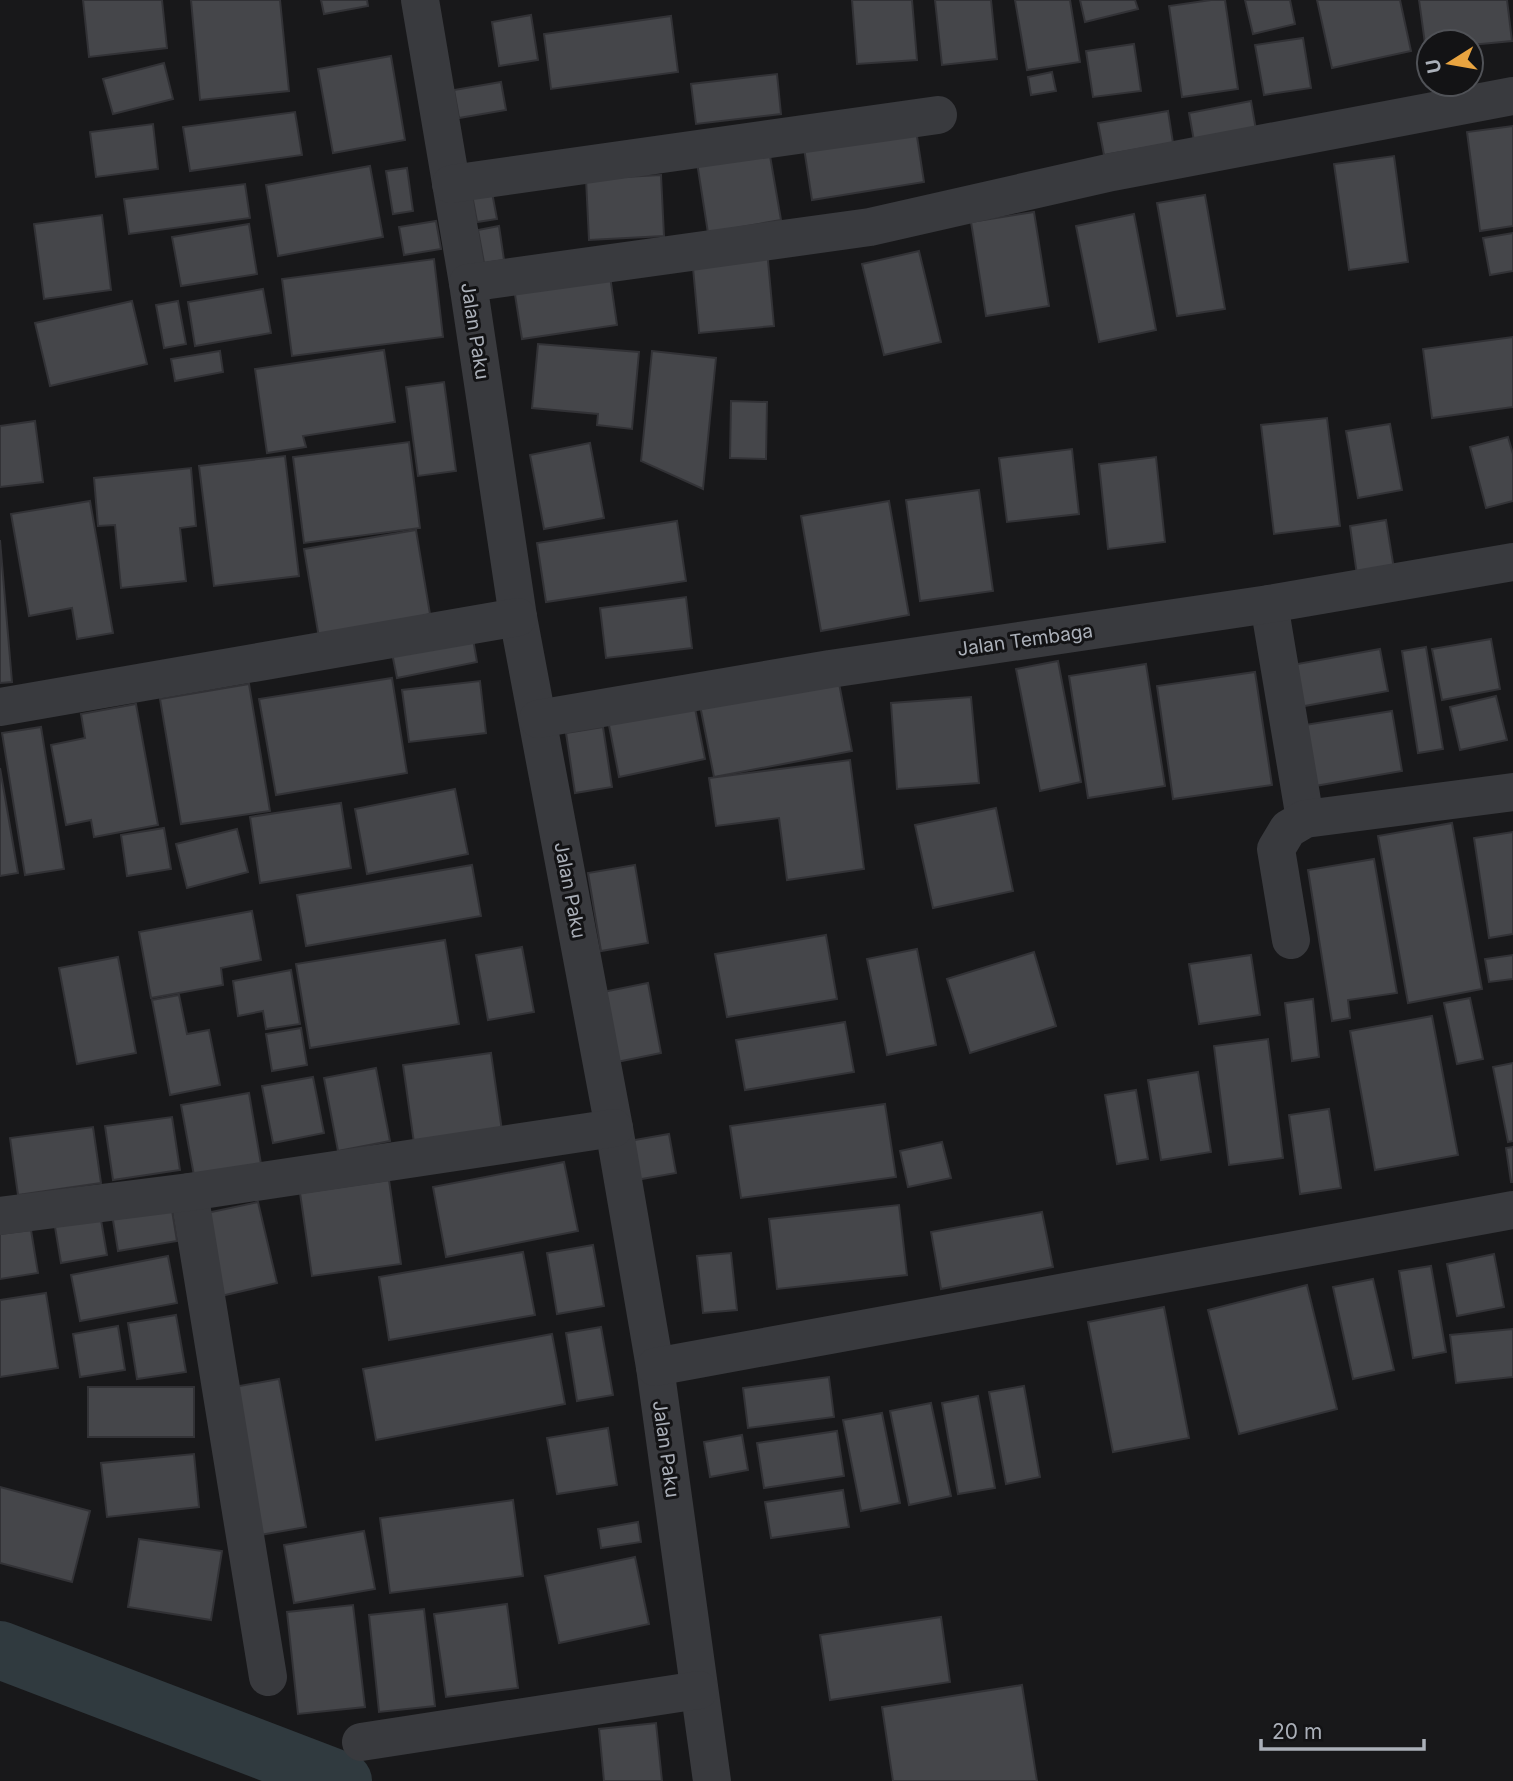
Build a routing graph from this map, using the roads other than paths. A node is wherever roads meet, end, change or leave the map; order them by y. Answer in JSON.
{"nodes":[{"id":1,"x":420,"y":0,"type":"edge"},
{"id":2,"x":1513,"y":96,"type":"edge"},
{"id":3,"x":937,"y":114,"type":"dead end"},
{"id":4,"x":451,"y":184,"type":"junction"},
{"id":5,"x":468,"y":283,"type":"junction"},
{"id":6,"x":1513,"y":562,"type":"edge"},
{"id":7,"x":1269,"y":604,"type":"junction"},
{"id":8,"x":518,"y":617,"type":"junction"},
{"id":9,"x":0,"y":707,"type":"edge"},
{"id":10,"x":538,"y":719,"type":"junction"},
{"id":11,"x":1513,"y":792,"type":"edge"},
{"id":12,"x":1305,"y":819,"type":"junction"},
{"id":13,"x":1291,"y":940,"type":"dead end"},
{"id":14,"x":614,"y":1128,"type":"junction"},
{"id":15,"x":189,"y":1192,"type":"junction"},
{"id":16,"x":1513,"y":1210,"type":"edge"},
{"id":17,"x":0,"y":1216,"type":"edge"},
{"id":18,"x":655,"y":1367,"type":"junction"},
{"id":19,"x":268,"y":1677,"type":"dead end"},
{"id":20,"x":699,"y":1690,"type":"junction"},
{"id":21,"x":361,"y":1742,"type":"dead end"},
{"id":22,"x":711,"y":1777,"type":"edge"}],
"edges":[{"from":1,"to":4,"type":"street","name":"Jalan Paku"},
{"from":2,"to":5,"type":"street"},
{"from":3,"to":4,"type":"street"},
{"from":4,"to":5,"type":"street","name":"Jalan Paku"},
{"from":5,"to":8,"type":"street","name":"Jalan Paku"},
{"from":6,"to":7,"type":"street","name":"Jalan Tembaga"},
{"from":7,"to":10,"type":"street","name":"Jalan Tembaga"},
{"from":7,"to":12,"type":"street"},
{"from":8,"to":9,"type":"street"},
{"from":8,"to":10,"type":"street","name":"Jalan Paku"},
{"from":10,"to":14,"type":"street","name":"Jalan Paku"},
{"from":11,"to":12,"type":"street"},
{"from":12,"to":13,"type":"street"},
{"from":14,"to":15,"type":"street"},
{"from":14,"to":18,"type":"street","name":"Jalan Paku"},
{"from":15,"to":17,"type":"street"},
{"from":15,"to":19,"type":"street"},
{"from":16,"to":18,"type":"street"},
{"from":18,"to":20,"type":"street","name":"Jalan Paku"},
{"from":20,"to":21,"type":"street"},
{"from":20,"to":22,"type":"street","name":"Jalan Paku"}]}
